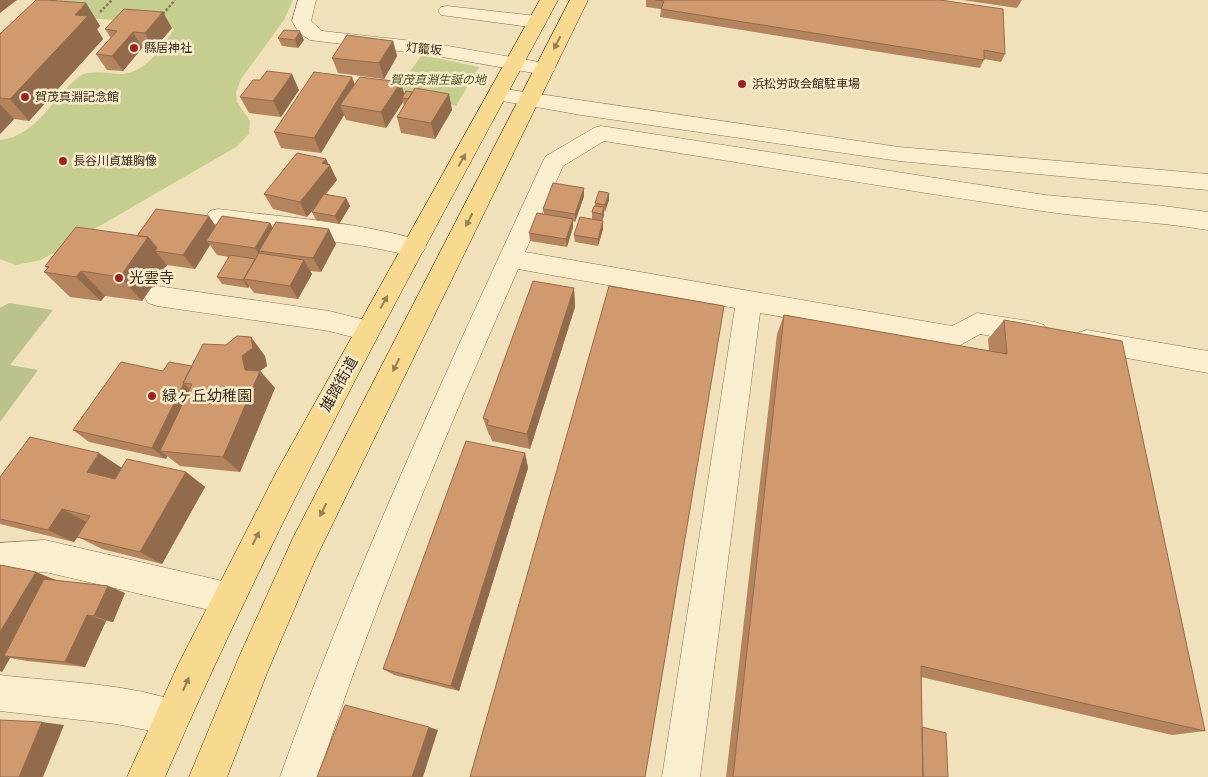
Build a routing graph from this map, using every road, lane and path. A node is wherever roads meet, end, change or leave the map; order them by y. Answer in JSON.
{"nodes":[{"id":1,"x":112,"y":0,"type":"edge"},
{"id":2,"x":175,"y":0,"type":"edge"},
{"id":3,"x":307,"y":0,"type":"edge"},
{"id":4,"x":579,"y":0,"type":"edge"},
{"id":5,"x":447,"y":11,"type":"dead end"},
{"id":6,"x":543,"y":11,"type":"edge"},
{"id":7,"x":100,"y":12,"type":"dead end"},
{"id":8,"x":163,"y":14,"type":"edge"},
{"id":9,"x":514,"y":65,"type":"junction"},
{"id":10,"x":545,"y":69,"type":"junction"},
{"id":11,"x":498,"y":94,"type":"junction"},
{"id":12,"x":530,"y":99,"type":"junction"},
{"id":13,"x":1208,"y":182,"type":"edge"},
{"id":14,"x":218,"y":217,"type":"dead end"},
{"id":15,"x":1208,"y":221,"type":"edge"},
{"id":16,"x":414,"y":247,"type":"junction"},
{"id":17,"x":511,"y":260,"type":"junction"},
{"id":18,"x":157,"y":296,"type":"dead end"},
{"id":19,"x":750,"y":301,"type":"junction"},
{"id":20,"x":368,"y":330,"type":"junction"},
{"id":21,"x":1208,"y":362,"type":"edge"},
{"id":22,"x":0,"y":559,"type":"edge"},
{"id":23,"x":226,"y":598,"type":"junction"},
{"id":24,"x":0,"y":693,"type":"edge"},
{"id":25,"x":172,"y":716,"type":"junction"},
{"id":26,"x":146,"y":777,"type":"edge"},
{"id":27,"x":208,"y":777,"type":"edge"},
{"id":28,"x":299,"y":777,"type":"edge"},
{"id":29,"x":681,"y":777,"type":"edge"}],
"edges":[{"from":1,"to":7,"type":"path"},
{"from":2,"to":8,"type":"path"},
{"from":3,"to":9,"type":"street","name":"灯籠坂"},
{"from":4,"to":10,"type":"main road","one_way":true},
{"from":5,"to":6,"type":"street"},
{"from":6,"to":9,"type":"main road","name":"雄踏街道"},
{"from":9,"to":10,"type":"street","name":"灯籠坂"},
{"from":9,"to":11,"type":"main road","name":"雄踏街道"},
{"from":10,"to":12,"type":"main road"},
{"from":11,"to":12,"type":"street"},
{"from":16,"to":11,"type":"main road","name":"雄踏街道","one_way":true},
{"from":12,"to":13,"type":"street"},
{"from":12,"to":27,"type":"main road","one_way":true},
{"from":14,"to":16,"type":"street"},
{"from":15,"to":17,"type":"street"},
{"from":20,"to":16,"type":"main road","name":"雄踏街道","one_way":true},
{"from":17,"to":19,"type":"street"},
{"from":17,"to":28,"type":"street"},
{"from":18,"to":20,"type":"street"},
{"from":19,"to":21,"type":"street"},
{"from":19,"to":29,"type":"street"},
{"from":23,"to":20,"type":"main road","name":"雄踏街道","one_way":true},
{"from":22,"to":23,"type":"street"},
{"from":25,"to":23,"type":"main road","name":"雄踏街道","one_way":true},
{"from":24,"to":25,"type":"street"},
{"from":25,"to":26,"type":"main road","name":"雄踏街道"}]}
